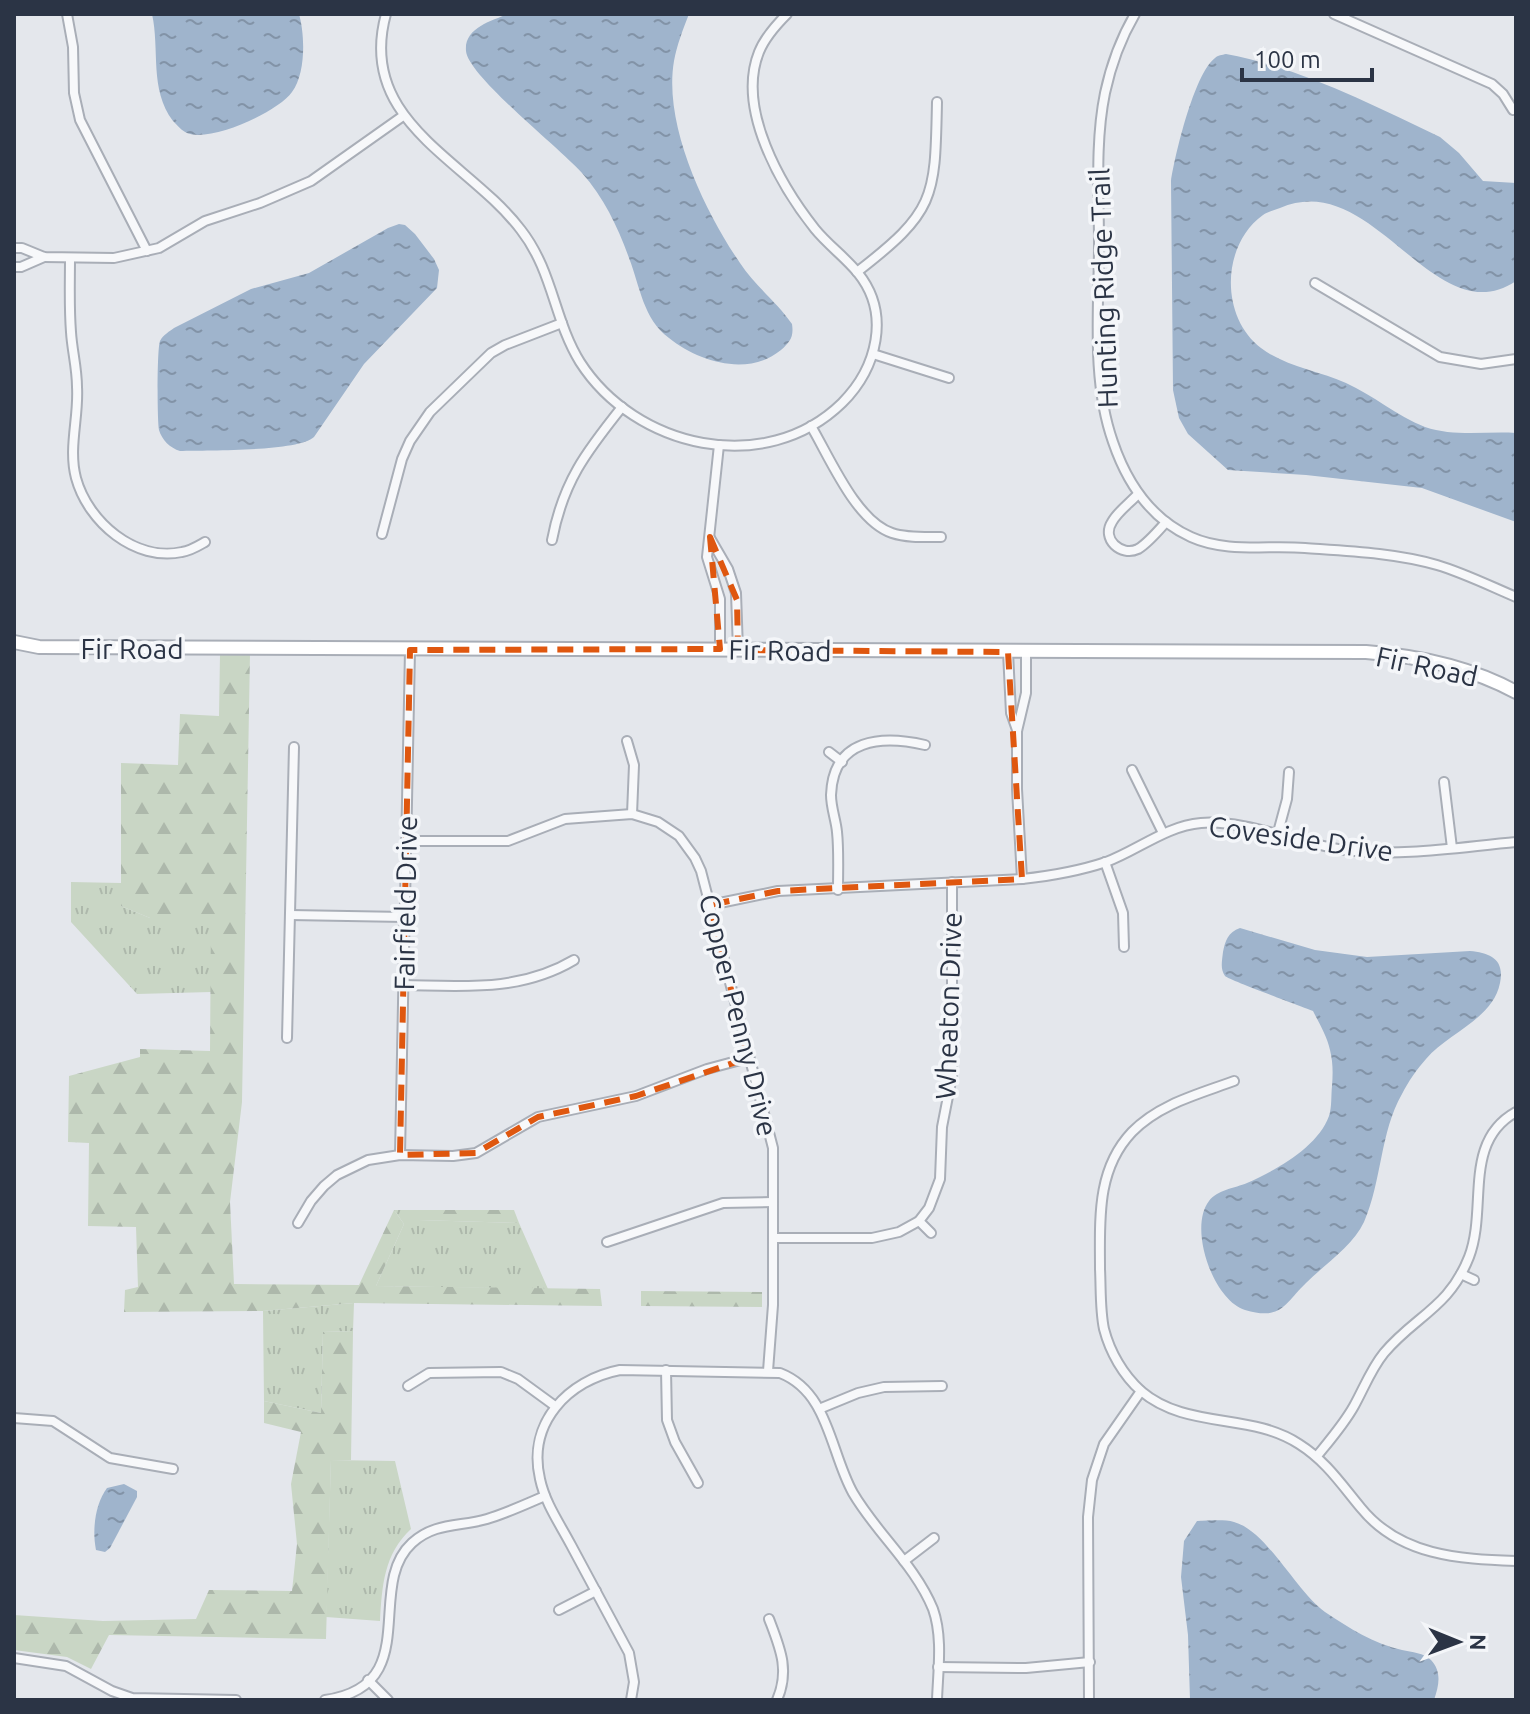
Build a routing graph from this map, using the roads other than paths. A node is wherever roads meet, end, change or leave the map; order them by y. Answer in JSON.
{"nodes":[{"id":1,"x":67,"y":14,"type":"edge"},
{"id":2,"x":386,"y":14,"type":"edge"},
{"id":3,"x":787,"y":14,"type":"edge"},
{"id":4,"x":1135,"y":14,"type":"edge"},
{"id":5,"x":1334,"y":14,"type":"edge"},
{"id":6,"x":937,"y":102,"type":"dead end"},
{"id":7,"x":1513,"y":110,"type":"dead end"},
{"id":8,"x":403,"y":116,"type":"junction"},
{"id":9,"x":14,"y":248,"type":"edge"},
{"id":10,"x":147,"y":251,"type":"junction"},
{"id":11,"x":44,"y":257,"type":"junction"},
{"id":12,"x":70,"y":258,"type":"junction"},
{"id":13,"x":14,"y":267,"type":"edge"},
{"id":14,"x":857,"y":272,"type":"junction"},
{"id":15,"x":1315,"y":283,"type":"dead end"},
{"id":16,"x":562,"y":323,"type":"junction"},
{"id":17,"x":873,"y":354,"type":"junction"},
{"id":18,"x":1516,"y":359,"type":"edge"},
{"id":19,"x":949,"y":378,"type":"dead end"},
{"id":20,"x":622,"y":407,"type":"junction"},
{"id":21,"x":811,"y":426,"type":"junction"},
{"id":22,"x":719,"y":445,"type":"junction"},
{"id":23,"x":1138,"y":494,"type":"junction"},
{"id":24,"x":1166,"y":522,"type":"junction"},
{"id":25,"x":382,"y":534,"type":"dead end"},
{"id":26,"x":710,"y":537,"type":"junction"},
{"id":27,"x":941,"y":537,"type":"dead end"},
{"id":28,"x":552,"y":540,"type":"dead end"},
{"id":29,"x":205,"y":542,"type":"dead end"},
{"id":30,"x":1516,"y":597,"type":"edge"},
{"id":31,"x":14,"y":642,"type":"edge"},
{"id":32,"x":39,"y":647,"type":"junction"},
{"id":33,"x":720,"y":649,"type":"junction"},
{"id":34,"x":14,"y":650,"type":"edge"},
{"id":35,"x":410,"y":650,"type":"junction"},
{"id":36,"x":738,"y":650,"type":"junction"},
{"id":37,"x":1008,"y":652,"type":"junction"},
{"id":38,"x":1026,"y":652,"type":"junction"},
{"id":39,"x":1516,"y":692,"type":"edge"},
{"id":40,"x":1017,"y":731,"type":"junction"},
{"id":41,"x":627,"y":741,"type":"dead end"},
{"id":42,"x":925,"y":745,"type":"dead end"},
{"id":43,"x":294,"y":747,"type":"dead end"},
{"id":44,"x":829,"y":752,"type":"dead end"},
{"id":45,"x":842,"y":762,"type":"junction"},
{"id":46,"x":1132,"y":770,"type":"dead end"},
{"id":47,"x":1289,"y":772,"type":"dead end"},
{"id":48,"x":1444,"y":782,"type":"dead end"},
{"id":49,"x":632,"y":814,"type":"junction"},
{"id":50,"x":1163,"y":833,"type":"junction"},
{"id":51,"x":1277,"y":836,"type":"junction"},
{"id":52,"x":407,"y":841,"type":"junction"},
{"id":53,"x":1516,"y":842,"type":"edge"},
{"id":54,"x":1452,"y":848,"type":"junction"},
{"id":55,"x":1105,"y":862,"type":"junction"},
{"id":56,"x":1022,"y":879,"type":"junction"},
{"id":57,"x":952,"y":882,"type":"junction"},
{"id":58,"x":838,"y":890,"type":"junction"},
{"id":59,"x":710,"y":905,"type":"junction"},
{"id":60,"x":290,"y":915,"type":"junction"},
{"id":61,"x":405,"y":917,"type":"junction"},
{"id":62,"x":1124,"y":947,"type":"dead end"},
{"id":63,"x":574,"y":960,"type":"dead end"},
{"id":64,"x":404,"y":985,"type":"junction"},
{"id":65,"x":287,"y":1038,"type":"dead end"},
{"id":66,"x":748,"y":1058,"type":"junction"},
{"id":67,"x":1234,"y":1081,"type":"dead end"},
{"id":68,"x":1516,"y":1112,"type":"edge"},
{"id":69,"x":400,"y":1155,"type":"junction"},
{"id":70,"x":773,"y":1202,"type":"junction"},
{"id":71,"x":919,"y":1221,"type":"junction"},
{"id":72,"x":298,"y":1223,"type":"dead end"},
{"id":73,"x":931,"y":1233,"type":"dead end"},
{"id":74,"x":773,"y":1238,"type":"junction"},
{"id":75,"x":607,"y":1242,"type":"dead end"},
{"id":76,"x":1461,"y":1274,"type":"junction"},
{"id":77,"x":1474,"y":1280,"type":"dead end"},
{"id":78,"x":666,"y":1370,"type":"junction"},
{"id":79,"x":768,"y":1371,"type":"junction"},
{"id":80,"x":408,"y":1386,"type":"dead end"},
{"id":81,"x":942,"y":1386,"type":"dead end"},
{"id":82,"x":1141,"y":1391,"type":"junction"},
{"id":83,"x":555,"y":1406,"type":"junction"},
{"id":84,"x":819,"y":1409,"type":"junction"},
{"id":85,"x":14,"y":1418,"type":"edge"},
{"id":86,"x":1317,"y":1456,"type":"junction"},
{"id":87,"x":173,"y":1469,"type":"dead end"},
{"id":88,"x":698,"y":1483,"type":"dead end"},
{"id":89,"x":545,"y":1496,"type":"junction"},
{"id":90,"x":934,"y":1538,"type":"dead end"},
{"id":91,"x":904,"y":1561,"type":"junction"},
{"id":92,"x":1516,"y":1561,"type":"edge"},
{"id":93,"x":596,"y":1591,"type":"junction"},
{"id":94,"x":559,"y":1610,"type":"dead end"},
{"id":95,"x":769,"y":1619,"type":"dead end"},
{"id":96,"x":14,"y":1658,"type":"edge"},
{"id":97,"x":29,"y":1662,"type":"junction"},
{"id":98,"x":1090,"y":1662,"type":"junction"},
{"id":99,"x":14,"y":1666,"type":"edge"},
{"id":100,"x":938,"y":1667,"type":"junction"},
{"id":101,"x":368,"y":1680,"type":"junction"},
{"id":102,"x":143,"y":1699,"type":"edge"},
{"id":103,"x":236,"y":1700,"type":"edge"},
{"id":104,"x":325,"y":1700,"type":"edge"},
{"id":105,"x":388,"y":1700,"type":"edge"},
{"id":106,"x":631,"y":1700,"type":"edge"},
{"id":107,"x":777,"y":1700,"type":"edge"},
{"id":108,"x":937,"y":1700,"type":"edge"},
{"id":109,"x":1089,"y":1700,"type":"edge"}],
"edges":[{"from":1,"to":10,"type":"street"},
{"from":2,"to":8,"type":"street"},
{"from":3,"to":14,"type":"street"},
{"from":4,"to":23,"type":"street","name":"Hunting Ridge Trail"},
{"from":5,"to":7,"type":"street"},
{"from":6,"to":14,"type":"street"},
{"from":8,"to":10,"type":"street"},
{"from":8,"to":16,"type":"street"},
{"from":9,"to":11,"type":"street"},
{"from":10,"to":12,"type":"street"},
{"from":11,"to":12,"type":"street"},
{"from":11,"to":13,"type":"street"},
{"from":12,"to":29,"type":"street"},
{"from":14,"to":17,"type":"street"},
{"from":15,"to":18,"type":"street"},
{"from":16,"to":20,"type":"street"},
{"from":16,"to":25,"type":"street"},
{"from":17,"to":19,"type":"street"},
{"from":17,"to":21,"type":"street"},
{"from":20,"to":22,"type":"street"},
{"from":20,"to":28,"type":"street"},
{"from":21,"to":22,"type":"street"},
{"from":21,"to":27,"type":"street"},
{"from":22,"to":26,"type":"street"},
{"from":23,"to":24,"type":"street","name":"Hunting Ridge Trail"},
{"from":23,"to":24,"type":"street"},
{"from":24,"to":30,"type":"street","name":"Hunting Ridge Trail"},
{"from":26,"to":33,"type":"street"},
{"from":26,"to":36,"type":"street"},
{"from":31,"to":32,"type":"street","name":"Fir Road"},
{"from":32,"to":34,"type":"street","name":"Fir Road"},
{"from":32,"to":35,"type":"street","name":"Fir Road"},
{"from":33,"to":35,"type":"street","name":"Fir Road"},
{"from":33,"to":36,"type":"street","name":"Fir Road"},
{"from":35,"to":52,"type":"street","name":"Fairfield Drive"},
{"from":36,"to":37,"type":"street","name":"Fir Road"},
{"from":37,"to":38,"type":"street","name":"Fir Road"},
{"from":37,"to":40,"type":"street"},
{"from":38,"to":39,"type":"street","name":"Fir Road"},
{"from":38,"to":40,"type":"street"},
{"from":40,"to":56,"type":"street"},
{"from":41,"to":49,"type":"street"},
{"from":42,"to":45,"type":"street"},
{"from":43,"to":60,"type":"street"},
{"from":44,"to":45,"type":"street"},
{"from":45,"to":58,"type":"street"},
{"from":46,"to":50,"type":"street"},
{"from":47,"to":51,"type":"street"},
{"from":48,"to":54,"type":"street"},
{"from":49,"to":52,"type":"street"},
{"from":49,"to":59,"type":"street","name":"Copper Penny Drive"},
{"from":50,"to":51,"type":"street","name":"Coveside Drive"},
{"from":50,"to":55,"type":"street","name":"Coveside Drive"},
{"from":51,"to":54,"type":"street","name":"Coveside Drive"},
{"from":52,"to":61,"type":"street","name":"Fairfield Drive"},
{"from":53,"to":54,"type":"street","name":"Coveside Drive"},
{"from":55,"to":56,"type":"street","name":"Coveside Drive"},
{"from":55,"to":62,"type":"street"},
{"from":56,"to":57,"type":"street","name":"Coveside Drive"},
{"from":57,"to":58,"type":"street","name":"Coveside Drive"},
{"from":57,"to":71,"type":"street","name":"Wheaton Drive"},
{"from":58,"to":59,"type":"street","name":"Coveside Drive"},
{"from":59,"to":66,"type":"street","name":"Copper Penny Drive"},
{"from":60,"to":61,"type":"street"},
{"from":60,"to":65,"type":"street"},
{"from":61,"to":64,"type":"street","name":"Fairfield Drive"},
{"from":63,"to":64,"type":"street"},
{"from":64,"to":69,"type":"street","name":"Fairfield Drive"},
{"from":66,"to":69,"type":"street"},
{"from":66,"to":70,"type":"street","name":"Copper Penny Drive"},
{"from":67,"to":82,"type":"street"},
{"from":68,"to":76,"type":"street"},
{"from":69,"to":72,"type":"street"},
{"from":70,"to":74,"type":"street","name":"Copper Penny Drive"},
{"from":70,"to":75,"type":"street"},
{"from":71,"to":73,"type":"street"},
{"from":71,"to":74,"type":"street"},
{"from":74,"to":79,"type":"street","name":"Copper Penny Drive"},
{"from":76,"to":77,"type":"street"},
{"from":76,"to":86,"type":"street"},
{"from":78,"to":79,"type":"street"},
{"from":78,"to":83,"type":"street"},
{"from":78,"to":88,"type":"street"},
{"from":79,"to":84,"type":"street"},
{"from":80,"to":83,"type":"street"},
{"from":81,"to":84,"type":"street"},
{"from":82,"to":86,"type":"street"},
{"from":82,"to":98,"type":"street"},
{"from":83,"to":89,"type":"street"},
{"from":84,"to":91,"type":"street"},
{"from":85,"to":87,"type":"street"},
{"from":86,"to":92,"type":"street"},
{"from":89,"to":93,"type":"street"},
{"from":89,"to":101,"type":"street"},
{"from":90,"to":91,"type":"street"},
{"from":91,"to":100,"type":"street"},
{"from":93,"to":94,"type":"street"},
{"from":93,"to":106,"type":"street"},
{"from":95,"to":107,"type":"street"},
{"from":96,"to":97,"type":"street"},
{"from":97,"to":99,"type":"street"},
{"from":97,"to":102,"type":"street"},
{"from":98,"to":100,"type":"street"},
{"from":98,"to":109,"type":"street"},
{"from":100,"to":108,"type":"street"},
{"from":101,"to":104,"type":"street"},
{"from":101,"to":105,"type":"street"},
{"from":102,"to":103,"type":"street"}]}
